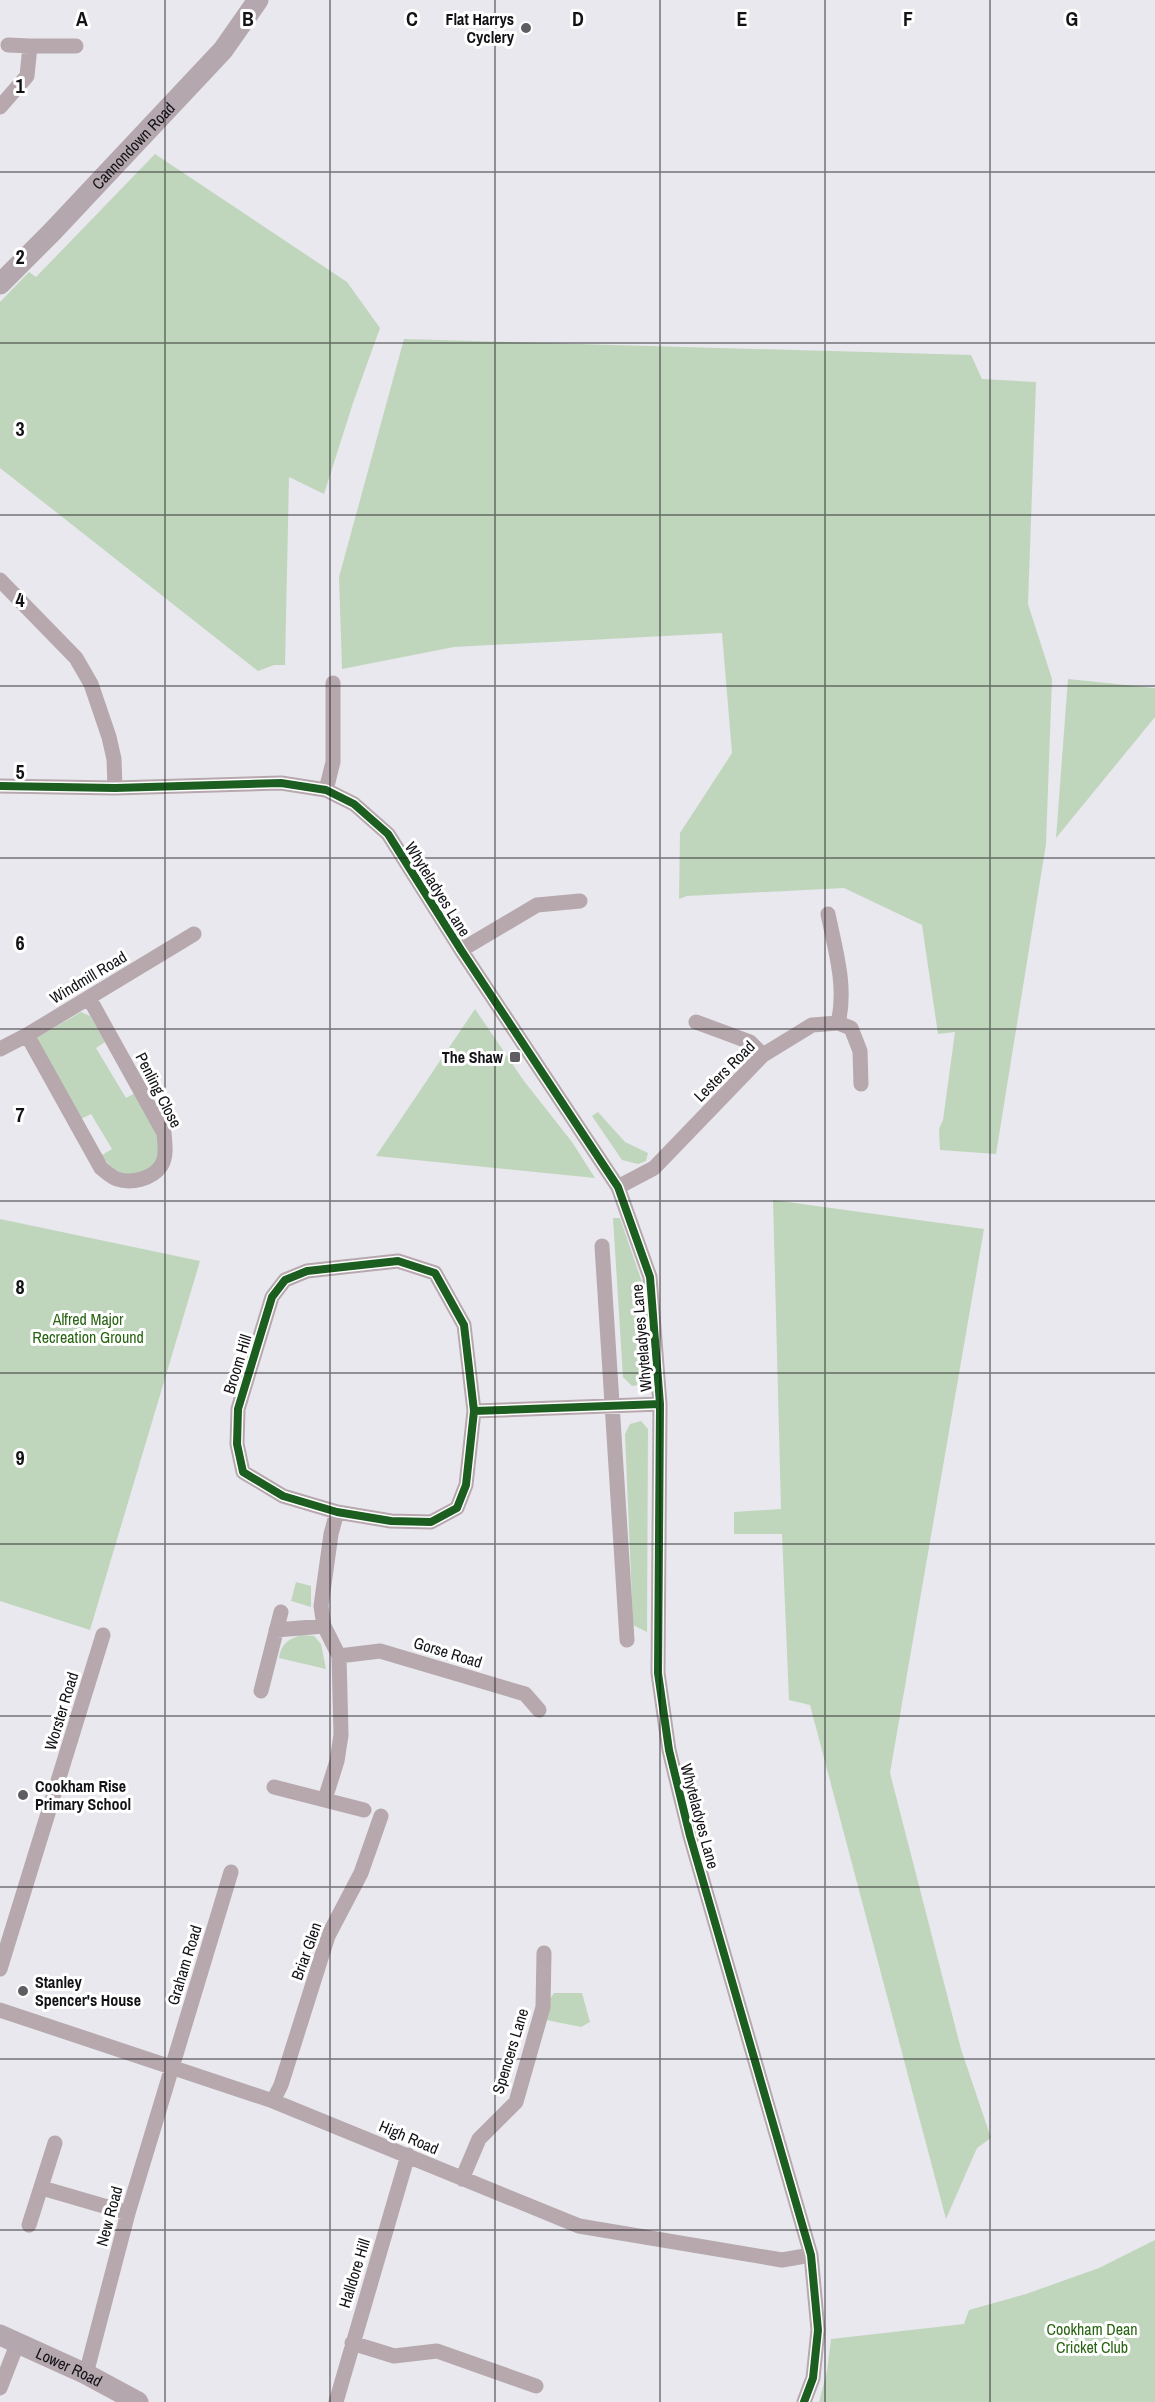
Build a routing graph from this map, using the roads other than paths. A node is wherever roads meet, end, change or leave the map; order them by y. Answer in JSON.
{"nodes":[{"id":1,"x":258,"y":0,"type":"edge"},
{"id":2,"x":8,"y":45,"type":"dead end"},
{"id":3,"x":30,"y":46,"type":"junction"},
{"id":4,"x":76,"y":46,"type":"dead end"},
{"id":5,"x":0,"y":107,"type":"edge"},
{"id":6,"x":0,"y":284,"type":"edge"},
{"id":7,"x":0,"y":580,"type":"edge"},
{"id":8,"x":333,"y":683,"type":"dead end"},
{"id":9,"x":0,"y":786,"type":"edge"},
{"id":10,"x":115,"y":788,"type":"junction"},
{"id":11,"x":326,"y":790,"type":"junction"},
{"id":12,"x":580,"y":901,"type":"dead end"},
{"id":13,"x":828,"y":914,"type":"dead end"},
{"id":14,"x":194,"y":934,"type":"dead end"},
{"id":15,"x":461,"y":950,"type":"junction"},
{"id":16,"x":89,"y":998,"type":"junction"},
{"id":17,"x":696,"y":1022,"type":"dead end"},
{"id":18,"x":838,"y":1023,"type":"junction"},
{"id":19,"x":27,"y":1035,"type":"junction"},
{"id":20,"x":0,"y":1049,"type":"edge"},
{"id":21,"x":763,"y":1055,"type":"junction"},
{"id":22,"x":861,"y":1084,"type":"dead end"},
{"id":23,"x":618,"y":1186,"type":"junction"},
{"id":24,"x":602,"y":1246,"type":"dead end"},
{"id":25,"x":612,"y":1404,"type":"junction"},
{"id":26,"x":660,"y":1404,"type":"junction"},
{"id":27,"x":474,"y":1411,"type":"junction"},
{"id":28,"x":337,"y":1512,"type":"junction"},
{"id":29,"x":280,"y":1612,"type":"dead end"},
{"id":30,"x":324,"y":1626,"type":"junction"},
{"id":31,"x":276,"y":1630,"type":"junction"},
{"id":32,"x":103,"y":1635,"type":"dead end"},
{"id":33,"x":627,"y":1640,"type":"dead end"},
{"id":34,"x":339,"y":1656,"type":"junction"},
{"id":35,"x":261,"y":1691,"type":"dead end"},
{"id":36,"x":539,"y":1710,"type":"dead end"},
{"id":37,"x":274,"y":1787,"type":"dead end"},
{"id":38,"x":325,"y":1799,"type":"junction"},
{"id":39,"x":364,"y":1810,"type":"dead end"},
{"id":40,"x":381,"y":1816,"type":"dead end"},
{"id":41,"x":231,"y":1872,"type":"dead end"},
{"id":42,"x":544,"y":1953,"type":"dead end"},
{"id":43,"x":0,"y":1969,"type":"edge"},
{"id":44,"x":0,"y":2010,"type":"edge"},
{"id":45,"x":171,"y":2067,"type":"junction"},
{"id":46,"x":273,"y":2102,"type":"junction"},
{"id":47,"x":55,"y":2143,"type":"dead end"},
{"id":48,"x":408,"y":2155,"type":"junction"},
{"id":49,"x":462,"y":2179,"type":"junction"},
{"id":50,"x":42,"y":2188,"type":"junction"},
{"id":51,"x":128,"y":2213,"type":"junction"},
{"id":52,"x":29,"y":2225,"type":"dead end"},
{"id":53,"x":812,"y":2255,"type":"junction"},
{"id":54,"x":9,"y":2338,"type":"edge"},
{"id":55,"x":352,"y":2343,"type":"junction"},
{"id":56,"x":86,"y":2374,"type":"junction"},
{"id":57,"x":536,"y":2386,"type":"dead end"},
{"id":58,"x":0,"y":2388,"type":"edge"},
{"id":59,"x":138,"y":2402,"type":"edge"},
{"id":60,"x":336,"y":2402,"type":"edge"},
{"id":61,"x":804,"y":2402,"type":"edge"}],
"edges":[{"from":1,"to":6,"type":"main road","name":"Cannondown Road"},
{"from":2,"to":3,"type":"street"},
{"from":3,"to":4,"type":"street"},
{"from":3,"to":5,"type":"street"},
{"from":7,"to":10,"type":"street"},
{"from":8,"to":11,"type":"street"},
{"from":9,"to":10,"type":"street","name":"Whyteladyes Lane"},
{"from":10,"to":11,"type":"street","name":"Whyteladyes Lane"},
{"from":11,"to":15,"type":"street","name":"Whyteladyes Lane"},
{"from":12,"to":15,"type":"street"},
{"from":13,"to":18,"type":"street"},
{"from":14,"to":16,"type":"street","name":"Windmill Road"},
{"from":15,"to":23,"type":"street","name":"Whyteladyes Lane"},
{"from":16,"to":19,"type":"street","name":"Windmill Road"},
{"from":16,"to":19,"type":"street","name":"Penling Close"},
{"from":17,"to":21,"type":"street"},
{"from":18,"to":21,"type":"street","name":"Lesters Road"},
{"from":18,"to":22,"type":"street"},
{"from":19,"to":20,"type":"street","name":"Windmill Road"},
{"from":21,"to":23,"type":"street","name":"Lesters Road"},
{"from":23,"to":26,"type":"street","name":"Whyteladyes Lane"},
{"from":24,"to":25,"type":"street"},
{"from":25,"to":26,"type":"street"},
{"from":25,"to":27,"type":"street"},
{"from":25,"to":33,"type":"street"},
{"from":26,"to":53,"type":"street","name":"Whyteladyes Lane"},
{"from":27,"to":28,"type":"street","name":"Broom Hill"},
{"from":27,"to":28,"type":"street","name":"Broom Hill"},
{"from":28,"to":30,"type":"street"},
{"from":29,"to":31,"type":"street"},
{"from":30,"to":31,"type":"street"},
{"from":30,"to":34,"type":"street"},
{"from":31,"to":35,"type":"street"},
{"from":32,"to":43,"type":"street","name":"Worster Road"},
{"from":34,"to":36,"type":"street","name":"Gorse Road"},
{"from":34,"to":38,"type":"street"},
{"from":37,"to":38,"type":"street"},
{"from":38,"to":39,"type":"street"},
{"from":40,"to":46,"type":"street","name":"Briar Glen"},
{"from":41,"to":45,"type":"street","name":"Graham Road"},
{"from":42,"to":49,"type":"street","name":"Spencers Lane"},
{"from":44,"to":45,"type":"street","name":"High Road"},
{"from":45,"to":46,"type":"street","name":"High Road"},
{"from":45,"to":51,"type":"street","name":"New Road"},
{"from":46,"to":48,"type":"street","name":"High Road"},
{"from":47,"to":50,"type":"street"},
{"from":48,"to":49,"type":"street","name":"High Road"},
{"from":48,"to":55,"type":"street","name":"Halldore Hill"},
{"from":49,"to":53,"type":"street","name":"High Road"},
{"from":50,"to":51,"type":"street"},
{"from":50,"to":52,"type":"street"},
{"from":51,"to":56,"type":"street","name":"New Road"},
{"from":53,"to":61,"type":"street","name":"Whyteladyes Lane"},
{"from":54,"to":56,"type":"main road","name":"Lower Road"},
{"from":54,"to":58,"type":"street"},
{"from":55,"to":57,"type":"street"},
{"from":55,"to":60,"type":"street","name":"Halldore Hill"},
{"from":56,"to":59,"type":"main road","name":"Lower Road"}]}
